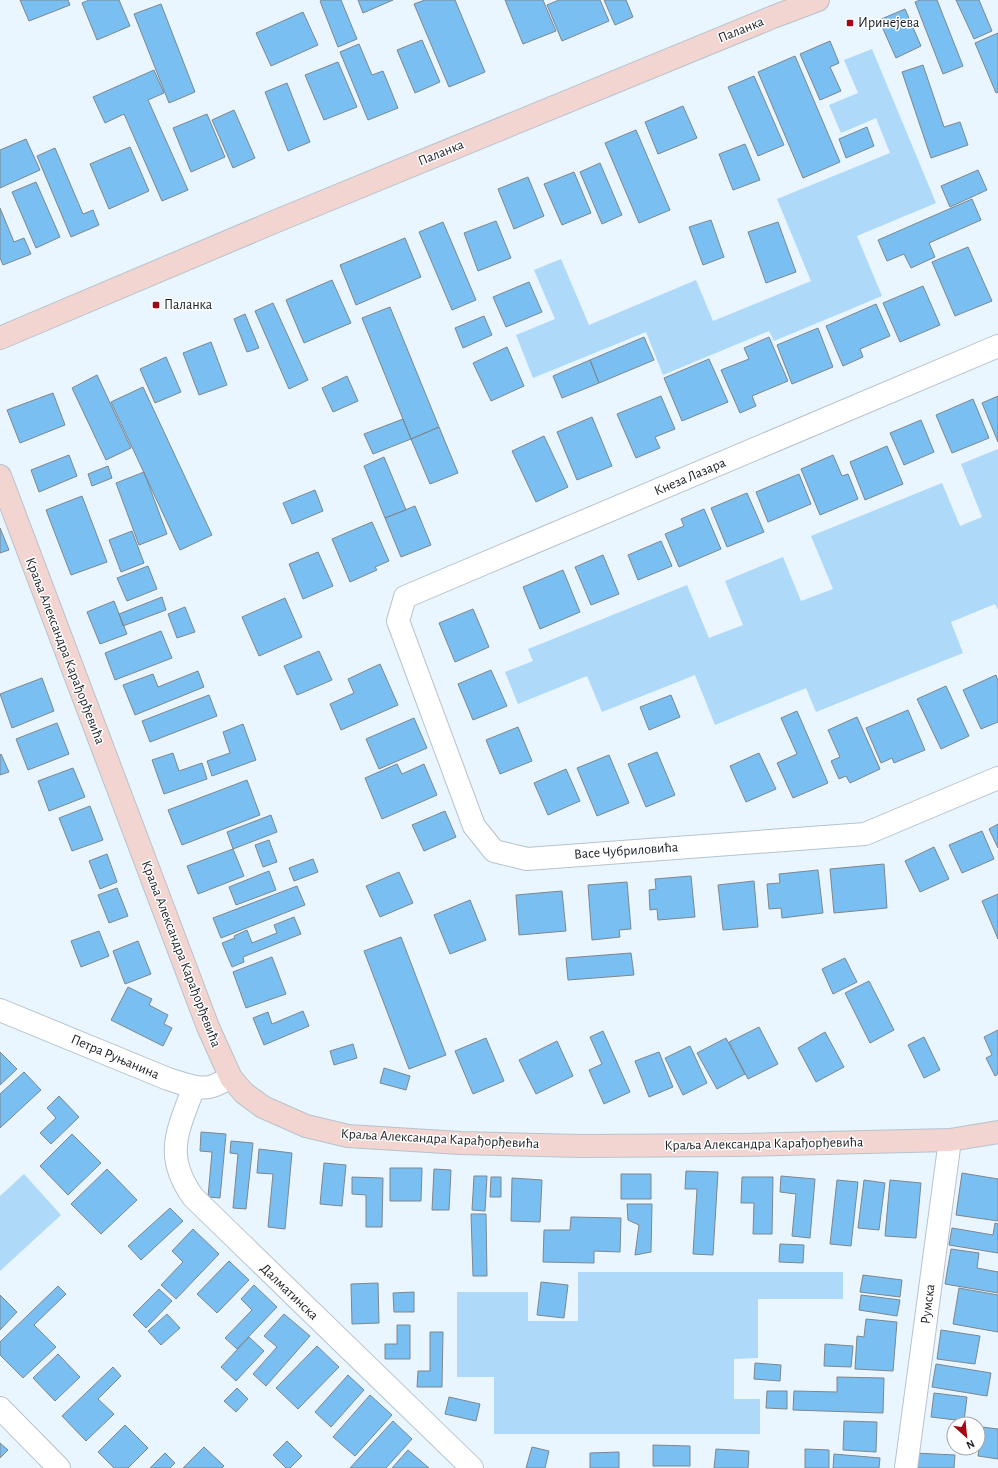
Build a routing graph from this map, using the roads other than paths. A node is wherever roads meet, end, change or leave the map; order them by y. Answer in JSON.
{"nodes":[{"id":1,"x":818,"y":0,"type":"edge"},
{"id":2,"x":0,"y":338,"type":"edge"},
{"id":3,"x":998,"y":346,"type":"edge"},
{"id":4,"x":0,"y":476,"type":"edge"},
{"id":5,"x":398,"y":621,"type":"joint"},
{"id":6,"x":998,"y":778,"type":"edge"},
{"id":7,"x":0,"y":1010,"type":"edge"},
{"id":8,"x":231,"y":1078,"type":"junction"},
{"id":9,"x":194,"y":1087,"type":"junction"},
{"id":10,"x":998,"y":1132,"type":"edge"},
{"id":11,"x":950,"y":1140,"type":"junction"},
{"id":12,"x":0,"y":1408,"type":"edge"},
{"id":13,"x":60,"y":1468,"type":"edge"},
{"id":14,"x":472,"y":1468,"type":"edge"},
{"id":15,"x":906,"y":1468,"type":"edge"}],
"edges":[{"from":1,"to":2,"type":"street","name":"Паланка"},
{"from":3,"to":5,"type":"street","name":"Кнеза Лазара"},
{"from":4,"to":8,"type":"street","name":"Краља Александра Карађорђевића"},
{"from":5,"to":6,"type":"street","name":"Васе Чубриловића"},
{"from":7,"to":9,"type":"street","name":"Петра Руњанина"},
{"from":8,"to":9,"type":"street","name":"Петра Руњанина"},
{"from":8,"to":11,"type":"street","name":"Краља Александра Карађорђевића"},
{"from":9,"to":14,"type":"street","name":"Далматинска"},
{"from":10,"to":11,"type":"street","name":"Краља Александра Карађорђевића"},
{"from":11,"to":15,"type":"street","name":"Румска"},
{"from":12,"to":13,"type":"street"}]}
